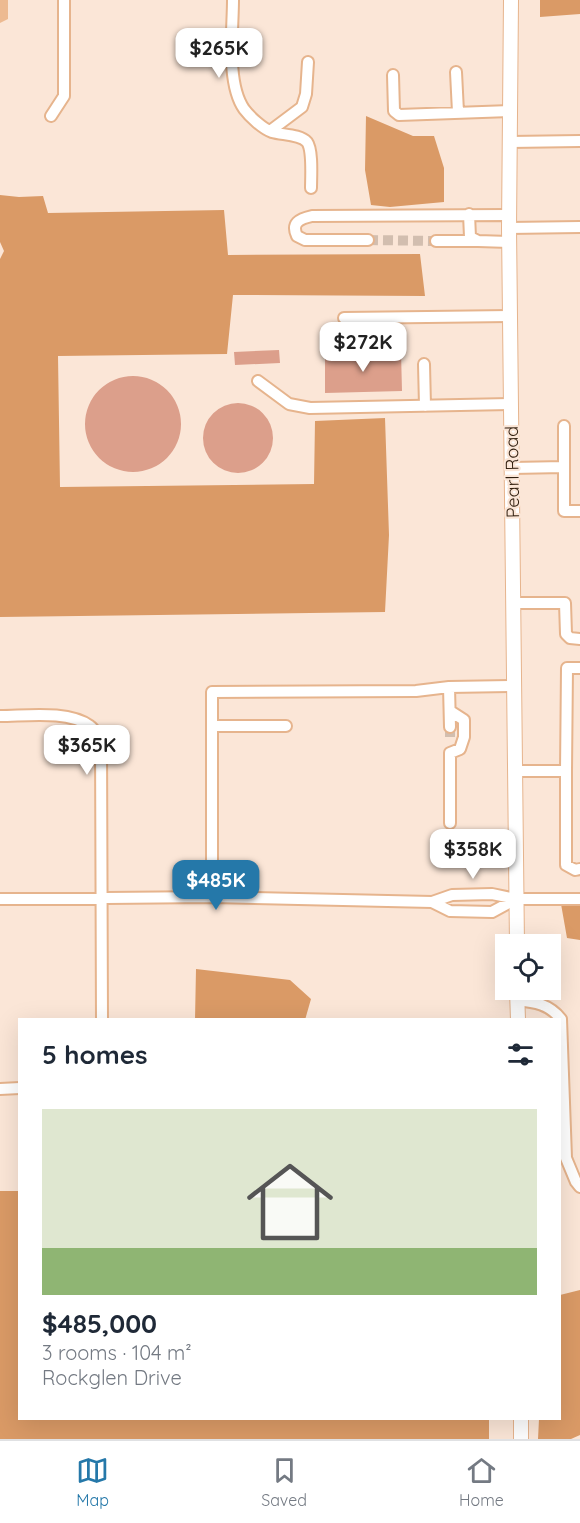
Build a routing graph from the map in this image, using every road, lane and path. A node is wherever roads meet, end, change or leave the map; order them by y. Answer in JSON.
{"nodes":[{"id":1,"x":64,"y":0,"type":"edge"},
{"id":2,"x":233,"y":0,"type":"edge"},
{"id":3,"x":511,"y":0,"type":"edge"},
{"id":4,"x":308,"y":62,"type":"dead end"},
{"id":5,"x":456,"y":72,"type":"dead end"},
{"id":6,"x":393,"y":75,"type":"dead end"},
{"id":7,"x":511,"y":111,"type":"junction"},
{"id":8,"x":458,"y":112,"type":"junction"},
{"id":9,"x":51,"y":116,"type":"dead end"},
{"id":10,"x":270,"y":131,"type":"junction"},
{"id":11,"x":580,"y":141,"type":"edge"},
{"id":12,"x":510,"y":142,"type":"junction"},
{"id":13,"x":311,"y":188,"type":"dead end"},
{"id":14,"x":469,"y":214,"type":"junction"},
{"id":15,"x":580,"y":227,"type":"edge"},
{"id":16,"x":509,"y":228,"type":"junction"},
{"id":17,"x":368,"y":240,"type":"tunnel mouth"},
{"id":18,"x":436,"y":241,"type":"tunnel mouth"},
{"id":19,"x":478,"y":241,"type":"junction"},
{"id":20,"x":510,"y":316,"type":"junction"},
{"id":21,"x":344,"y":318,"type":"dead end"},
{"id":22,"x":424,"y":363,"type":"dead end"},
{"id":23,"x":258,"y":381,"type":"dead end"},
{"id":24,"x":511,"y":404,"type":"junction"},
{"id":25,"x":425,"y":406,"type":"junction"},
{"id":26,"x":564,"y":426,"type":"dead end"},
{"id":27,"x":564,"y":467,"type":"junction"},
{"id":28,"x":512,"y":468,"type":"junction"},
{"id":29,"x":580,"y":511,"type":"edge"},
{"id":30,"x":513,"y":603,"type":"junction"},
{"id":31,"x":580,"y":639,"type":"edge"},
{"id":32,"x":580,"y":668,"type":"edge"},
{"id":33,"x":514,"y":686,"type":"junction"},
{"id":34,"x":449,"y":687,"type":"junction"},
{"id":35,"x":450,"y":711,"type":"junction"},
{"id":36,"x":0,"y":716,"type":"edge"},
{"id":37,"x":212,"y":726,"type":"junction"},
{"id":38,"x":285,"y":726,"type":"dead end"},
{"id":39,"x":450,"y":727,"type":"tunnel mouth"},
{"id":40,"x":450,"y":741,"type":"tunnel mouth"},
{"id":41,"x":450,"y":753,"type":"junction"},
{"id":42,"x":515,"y":771,"type":"junction"},
{"id":43,"x":566,"y":771,"type":"junction"},
{"id":44,"x":450,"y":823,"type":"dead end"},
{"id":45,"x":580,"y":869,"type":"edge"},
{"id":46,"x":212,"y":897,"type":"junction"},
{"id":47,"x":0,"y":899,"type":"edge"},
{"id":48,"x":103,"y":899,"type":"junction"},
{"id":49,"x":516,"y":899,"type":"junction"},
{"id":50,"x":580,"y":899,"type":"edge"},
{"id":51,"x":432,"y":902,"type":"junction"},
{"id":52,"x":517,"y":934,"type":"edge"},
{"id":53,"x":517,"y":1000,"type":"edge"},
{"id":54,"x":531,"y":1000,"type":"edge"},
{"id":55,"x":102,"y":1018,"type":"edge"},
{"id":56,"x":518,"y":1018,"type":"edge"},
{"id":57,"x":560,"y":1018,"type":"edge"},
{"id":58,"x":561,"y":1019,"type":"edge"},
{"id":59,"x":18,"y":1088,"type":"edge"},
{"id":60,"x":0,"y":1089,"type":"edge"},
{"id":61,"x":580,"y":1187,"type":"edge"},
{"id":62,"x":521,"y":1420,"type":"edge"},
{"id":63,"x":521,"y":1439,"type":"edge"}],
"edges":[{"from":1,"to":9,"type":"street"},
{"from":2,"to":10,"type":"street"},
{"from":3,"to":7,"type":"main road","name":"Pearl Road"},
{"from":4,"to":10,"type":"street"},
{"from":5,"to":8,"type":"street"},
{"from":6,"to":8,"type":"street"},
{"from":7,"to":8,"type":"street"},
{"from":7,"to":12,"type":"main road","name":"Pearl Road"},
{"from":10,"to":13,"type":"street"},
{"from":11,"to":12,"type":"street"},
{"from":12,"to":16,"type":"main road","name":"Pearl Road"},
{"from":14,"to":16,"type":"street"},
{"from":14,"to":17,"type":"street"},
{"from":14,"to":19,"type":"street"},
{"from":15,"to":16,"type":"street"},
{"from":16,"to":19,"type":"street"},
{"from":16,"to":20,"type":"main road","name":"Pearl Road"},
{"from":18,"to":19,"type":"street"},
{"from":20,"to":21,"type":"street"},
{"from":20,"to":24,"type":"main road","name":"Pearl Road"},
{"from":22,"to":25,"type":"street"},
{"from":23,"to":25,"type":"street"},
{"from":24,"to":25,"type":"street"},
{"from":24,"to":28,"type":"main road","name":"Pearl Road"},
{"from":26,"to":27,"type":"street"},
{"from":27,"to":28,"type":"street"},
{"from":27,"to":29,"type":"street"},
{"from":28,"to":30,"type":"main road","name":"Pearl Road"},
{"from":30,"to":31,"type":"street"},
{"from":30,"to":33,"type":"main road","name":"Pearl Road"},
{"from":32,"to":43,"type":"street"},
{"from":33,"to":34,"type":"street"},
{"from":33,"to":42,"type":"main road","name":"Pearl Road"},
{"from":34,"to":35,"type":"street"},
{"from":34,"to":37,"type":"street"},
{"from":35,"to":39,"type":"street"},
{"from":35,"to":41,"type":"street"},
{"from":36,"to":48,"type":"street"},
{"from":37,"to":38,"type":"street"},
{"from":37,"to":46,"type":"street"},
{"from":40,"to":41,"type":"street"},
{"from":41,"to":44,"type":"street"},
{"from":42,"to":43,"type":"street"},
{"from":42,"to":49,"type":"main road","name":"Pearl Road"},
{"from":43,"to":45,"type":"street"},
{"from":46,"to":48,"type":"street"},
{"from":46,"to":51,"type":"street"},
{"from":47,"to":48,"type":"street"},
{"from":48,"to":55,"type":"street"},
{"from":49,"to":50,"type":"street"},
{"from":49,"to":51,"type":"street"},
{"from":49,"to":51,"type":"street"},
{"from":49,"to":52,"type":"main road","name":"Pearl Road"},
{"from":53,"to":56,"type":"main road"},
{"from":54,"to":57,"type":"street"},
{"from":58,"to":61,"type":"street"},
{"from":59,"to":60,"type":"street"},
{"from":62,"to":63,"type":"main road"}]}
